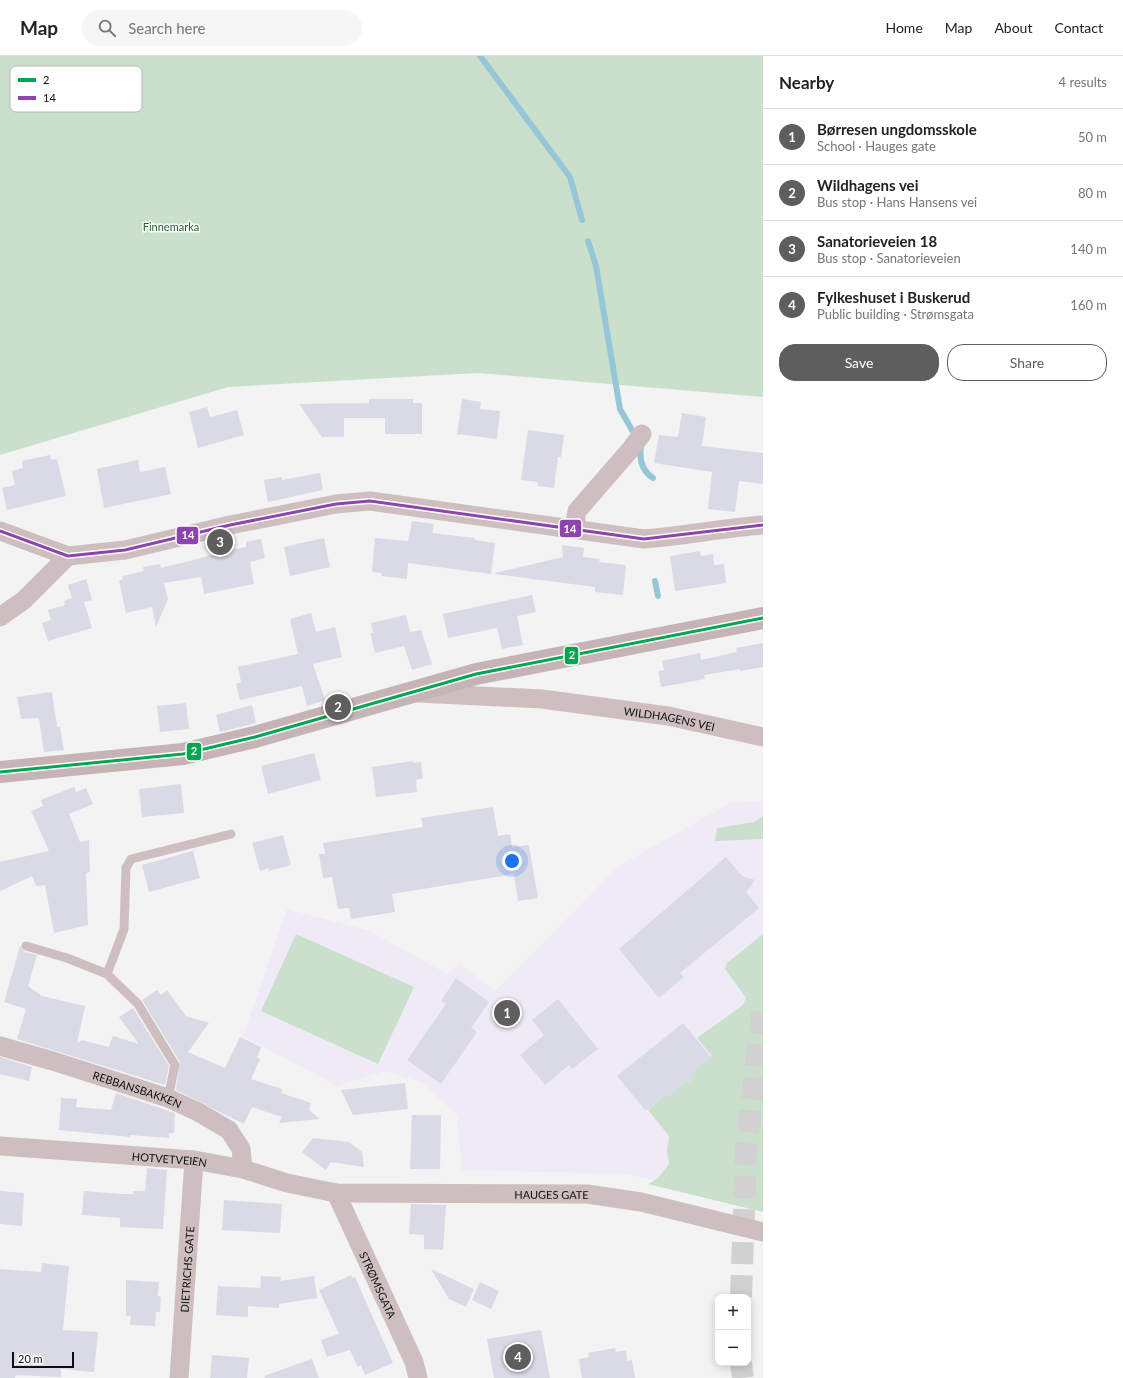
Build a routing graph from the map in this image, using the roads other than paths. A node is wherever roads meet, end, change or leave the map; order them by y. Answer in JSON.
{"nodes":[{"id":1,"x":642,"y":434,"type":"dead end"},
{"id":2,"x":763,"y":524,"type":"edge"},
{"id":3,"x":574,"y":529,"type":"junction"},
{"id":4,"x":0,"y":531,"type":"edge"},
{"id":5,"x":68,"y":556,"type":"junction"},
{"id":6,"x":0,"y":617,"type":"edge"},
{"id":7,"x":763,"y":618,"type":"edge"},
{"id":8,"x":407,"y":693,"type":"junction"},
{"id":9,"x":763,"y":737,"type":"edge"},
{"id":10,"x":0,"y":772,"type":"edge"},
{"id":11,"x":231,"y":834,"type":"dead end"},
{"id":12,"x":26,"y":946,"type":"dead end"},
{"id":13,"x":106,"y":974,"type":"junction"},
{"id":14,"x":0,"y":1046,"type":"edge"},
{"id":15,"x":168,"y":1098,"type":"junction"},
{"id":16,"x":0,"y":1146,"type":"edge"},
{"id":17,"x":194,"y":1160,"type":"junction"},
{"id":18,"x":243,"y":1168,"type":"junction"},
{"id":19,"x":336,"y":1193,"type":"junction"},
{"id":20,"x":763,"y":1232,"type":"edge"},
{"id":21,"x":179,"y":1378,"type":"edge"},
{"id":22,"x":418,"y":1378,"type":"edge"}],
"edges":[{"from":1,"to":3,"type":"street"},
{"from":2,"to":3,"type":"street"},
{"from":3,"to":5,"type":"street"},
{"from":4,"to":5,"type":"street"},
{"from":5,"to":6,"type":"street"},
{"from":7,"to":8,"type":"main road"},
{"from":8,"to":9,"type":"street","name":"WILDHAGENS VEI"},
{"from":8,"to":10,"type":"main road"},
{"from":11,"to":13,"type":"lane"},
{"from":12,"to":13,"type":"lane"},
{"from":13,"to":15,"type":"lane"},
{"from":14,"to":15,"type":"street","name":"REBBANSBAKKEN"},
{"from":15,"to":18,"type":"street","name":"REBBANSBAKKEN"},
{"from":16,"to":17,"type":"street","name":"HOTVETVEIEN"},
{"from":17,"to":18,"type":"street","name":"HOTVETVEIEN"},
{"from":17,"to":21,"type":"street","name":"DIETRICHS GATE"},
{"from":18,"to":19,"type":"street","name":"HOTVETVEIEN"},
{"from":19,"to":20,"type":"street","name":"HAUGES GATE"},
{"from":19,"to":22,"type":"street","name":"STRØMSGATA"}]}
